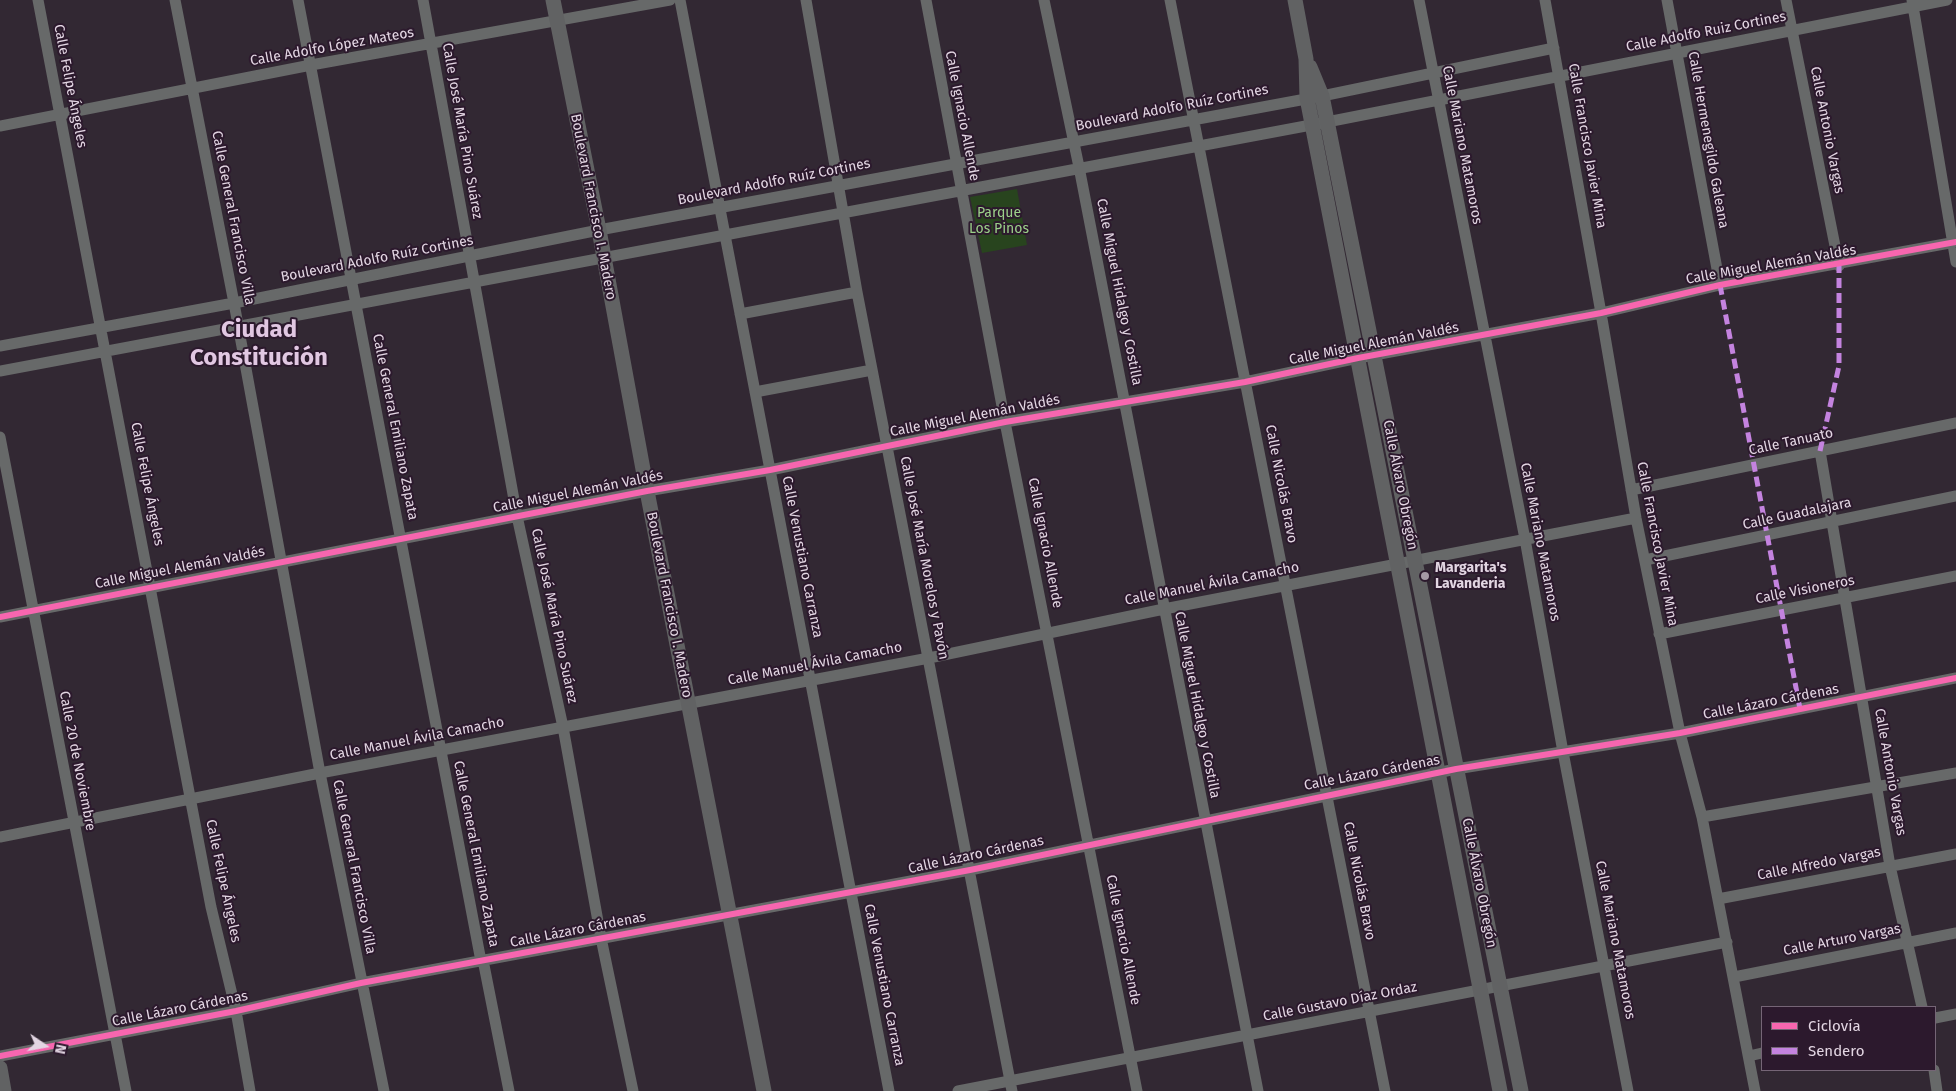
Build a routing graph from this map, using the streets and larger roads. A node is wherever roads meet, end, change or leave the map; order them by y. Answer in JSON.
{"nodes":[{"id":1,"x":38,"y":0,"type":"edge"},
{"id":2,"x":175,"y":0,"type":"edge"},
{"id":3,"x":298,"y":0,"type":"edge"},
{"id":4,"x":423,"y":0,"type":"edge"},
{"id":5,"x":553,"y":0,"type":"edge"},
{"id":6,"x":670,"y":0,"type":"edge"},
{"id":7,"x":680,"y":0,"type":"edge"},
{"id":8,"x":806,"y":0,"type":"edge"},
{"id":9,"x":926,"y":0,"type":"edge"},
{"id":10,"x":1044,"y":0,"type":"edge"},
{"id":11,"x":1170,"y":0,"type":"edge"},
{"id":12,"x":1295,"y":0,"type":"edge"},
{"id":13,"x":1419,"y":0,"type":"edge"},
{"id":14,"x":1545,"y":0,"type":"edge"},
{"id":15,"x":1667,"y":0,"type":"edge"},
{"id":16,"x":1786,"y":0,"type":"edge"},
{"id":17,"x":1947,"y":0,"type":"edge"},
{"id":18,"x":1912,"y":3,"type":"edge"},
{"id":19,"x":557,"y":21,"type":"junction"},
{"id":20,"x":1792,"y":30,"type":"junction"},
{"id":21,"x":431,"y":44,"type":"junction"},
{"id":22,"x":1554,"y":48,"type":"junction"},
{"id":23,"x":1677,"y":52,"type":"junction"},
{"id":24,"x":311,"y":65,"type":"junction"},
{"id":25,"x":1433,"y":74,"type":"junction"},
{"id":26,"x":1560,"y":77,"type":"junction"},
{"id":27,"x":192,"y":88,"type":"junction"},
{"id":28,"x":1314,"y":97,"type":"junction"},
{"id":29,"x":1438,"y":100,"type":"junction"},
{"id":30,"x":60,"y":114,"type":"junction"},
{"id":31,"x":1194,"y":120,"type":"junction"},
{"id":32,"x":1320,"y":123,"type":"junction"},
{"id":33,"x":0,"y":126,"type":"edge"},
{"id":34,"x":1074,"y":142,"type":"junction"},
{"id":35,"x":1199,"y":145,"type":"junction"},
{"id":36,"x":956,"y":165,"type":"junction"},
{"id":37,"x":1079,"y":167,"type":"junction"},
{"id":38,"x":840,"y":185,"type":"junction"},
{"id":39,"x":961,"y":189,"type":"junction"},
{"id":40,"x":720,"y":208,"type":"junction"},
{"id":41,"x":844,"y":212,"type":"junction"},
{"id":42,"x":599,"y":230,"type":"junction"},
{"id":43,"x":725,"y":233,"type":"junction"},
{"id":44,"x":1954,"y":243,"type":"edge"},
{"id":45,"x":470,"y":256,"type":"junction"},
{"id":46,"x":604,"y":257,"type":"junction"},
{"id":47,"x":1956,"y":262,"type":"edge"},
{"id":48,"x":1839,"y":266,"type":"junction"},
{"id":49,"x":351,"y":278,"type":"junction"},
{"id":50,"x":474,"y":281,"type":"junction"},
{"id":51,"x":1720,"y":286,"type":"junction"},
{"id":52,"x":857,"y":292,"type":"junction"},
{"id":53,"x":234,"y":303,"type":"junction"},
{"id":54,"x":356,"y":303,"type":"junction"},
{"id":55,"x":1602,"y":313,"type":"junction"},
{"id":56,"x":740,"y":314,"type":"junction"},
{"id":57,"x":238,"y":327,"type":"junction"},
{"id":58,"x":102,"y":328,"type":"junction"},
{"id":59,"x":1484,"y":336,"type":"junction"},
{"id":60,"x":0,"y":346,"type":"edge"},
{"id":61,"x":107,"y":352,"type":"junction"},
{"id":62,"x":1374,"y":356,"type":"junction"},
{"id":63,"x":1358,"y":358,"type":"junction"},
{"id":64,"x":872,"y":370,"type":"junction"},
{"id":65,"x":0,"y":371,"type":"edge"},
{"id":66,"x":1245,"y":382,"type":"junction"},
{"id":67,"x":755,"y":392,"type":"junction"},
{"id":68,"x":1125,"y":402,"type":"junction"},
{"id":69,"x":1005,"y":422,"type":"junction"},
{"id":70,"x":1956,"y":423,"type":"edge"},
{"id":71,"x":0,"y":437,"type":"edge"},
{"id":72,"x":886,"y":446,"type":"junction"},
{"id":73,"x":1820,"y":451,"type":"junction"},
{"id":74,"x":770,"y":470,"type":"junction"},
{"id":75,"x":1631,"y":490,"type":"junction"},
{"id":76,"x":647,"y":491,"type":"junction"},
{"id":77,"x":1956,"y":496,"type":"edge"},
{"id":78,"x":517,"y":516,"type":"junction"},
{"id":79,"x":1636,"y":518,"type":"junction"},
{"id":80,"x":1832,"y":522,"type":"junction"},
{"id":81,"x":401,"y":538,"type":"junction"},
{"id":82,"x":1525,"y":540,"type":"junction"},
{"id":83,"x":282,"y":560,"type":"junction"},
{"id":84,"x":1415,"y":560,"type":"junction"},
{"id":85,"x":1645,"y":560,"type":"junction"},
{"id":86,"x":1398,"y":564,"type":"junction"},
{"id":87,"x":1956,"y":576,"type":"edge"},
{"id":88,"x":1285,"y":585,"type":"junction"},
{"id":89,"x":151,"y":587,"type":"junction"},
{"id":90,"x":1844,"y":598,"type":"junction"},
{"id":91,"x":1164,"y":609,"type":"junction"},
{"id":92,"x":32,"y":611,"type":"junction"},
{"id":93,"x":0,"y":617,"type":"edge"},
{"id":94,"x":1048,"y":633,"type":"junction"},
{"id":95,"x":1659,"y":634,"type":"junction"},
{"id":96,"x":928,"y":658,"type":"junction"},
{"id":97,"x":1956,"y":678,"type":"edge"},
{"id":98,"x":810,"y":681,"type":"junction"},
{"id":99,"x":1862,"y":696,"type":"junction"},
{"id":100,"x":688,"y":703,"type":"junction"},
{"id":101,"x":563,"y":727,"type":"junction"},
{"id":102,"x":1680,"y":733,"type":"junction"},
{"id":103,"x":441,"y":750,"type":"junction"},
{"id":104,"x":1563,"y":752,"type":"junction"},
{"id":105,"x":1456,"y":769,"type":"junction"},
{"id":106,"x":320,"y":773,"type":"junction"},
{"id":107,"x":1438,"y":773,"type":"junction"},
{"id":108,"x":1956,"y":773,"type":"edge"},
{"id":109,"x":1876,"y":787,"type":"junction"},
{"id":110,"x":1327,"y":795,"type":"junction"},
{"id":111,"x":191,"y":800,"type":"junction"},
{"id":112,"x":1702,"y":816,"type":"junction"},
{"id":113,"x":1204,"y":821,"type":"junction"},
{"id":114,"x":73,"y":822,"type":"junction"},
{"id":115,"x":0,"y":836,"type":"edge"},
{"id":116,"x":1090,"y":844,"type":"junction"},
{"id":117,"x":1956,"y":854,"type":"edge"},
{"id":118,"x":1890,"y":866,"type":"junction"},
{"id":119,"x":970,"y":870,"type":"junction"},
{"id":120,"x":851,"y":893,"type":"junction"},
{"id":121,"x":1718,"y":899,"type":"junction"},
{"id":122,"x":730,"y":914,"type":"junction"},
{"id":123,"x":1956,"y":933,"type":"edge"},
{"id":124,"x":601,"y":938,"type":"junction"},
{"id":125,"x":1727,"y":942,"type":"junction"},
{"id":126,"x":1906,"y":943,"type":"junction"},
{"id":127,"x":484,"y":960,"type":"junction"},
{"id":128,"x":1605,"y":966,"type":"junction"},
{"id":129,"x":1734,"y":977,"type":"junction"},
{"id":130,"x":361,"y":983,"type":"junction"},
{"id":131,"x":1500,"y":986,"type":"junction"},
{"id":132,"x":1481,"y":990,"type":"junction"},
{"id":133,"x":1922,"y":1006,"type":"edge"},
{"id":134,"x":236,"y":1011,"type":"junction"},
{"id":135,"x":1369,"y":1011,"type":"junction"},
{"id":136,"x":1956,"y":1014,"type":"edge"},
{"id":137,"x":1936,"y":1018,"type":"edge"},
{"id":138,"x":116,"y":1035,"type":"junction"},
{"id":139,"x":1247,"y":1035,"type":"junction"},
{"id":140,"x":1761,"y":1053,"type":"edge"},
{"id":141,"x":0,"y":1056,"type":"edge"},
{"id":142,"x":1748,"y":1056,"type":"junction"},
{"id":143,"x":1130,"y":1058,"type":"junction"},
{"id":144,"x":0,"y":1068,"type":"edge"},
{"id":145,"x":1934,"y":1071,"type":"edge"},
{"id":146,"x":1011,"y":1086,"type":"edge"},
{"id":147,"x":4,"y":1091,"type":"edge"},
{"id":148,"x":126,"y":1091,"type":"edge"},
{"id":149,"x":250,"y":1091,"type":"edge"},
{"id":150,"x":384,"y":1091,"type":"edge"},
{"id":151,"x":509,"y":1091,"type":"edge"},
{"id":152,"x":632,"y":1091,"type":"edge"},
{"id":153,"x":764,"y":1091,"type":"edge"},
{"id":154,"x":889,"y":1091,"type":"edge"},
{"id":155,"x":958,"y":1091,"type":"edge"},
{"id":156,"x":1137,"y":1091,"type":"edge"},
{"id":157,"x":1258,"y":1091,"type":"edge"},
{"id":158,"x":1385,"y":1091,"type":"edge"},
{"id":159,"x":1500,"y":1091,"type":"edge"},
{"id":160,"x":1521,"y":1091,"type":"edge"},
{"id":161,"x":1628,"y":1091,"type":"edge"},
{"id":162,"x":1755,"y":1091,"type":"edge"},
{"id":163,"x":1938,"y":1091,"type":"edge"}],
"edges":[{"from":1,"to":30,"type":"street","name":"Calle Felipe Ángeles"},
{"from":2,"to":27,"type":"street","name":"Calle General Francisco Villa"},
{"from":3,"to":24,"type":"street","name":"Calle General Emiliano Zapata"},
{"from":4,"to":21,"type":"street","name":"Calle José María Pino Suárez"},
{"from":5,"to":19,"type":"street","name":"Boulevard Francisco I. Madero"},
{"from":6,"to":19,"type":"street","name":"Calle Adolfo López Mateos"},
{"from":7,"to":40,"type":"street","name":"Calle Venustiano Carranza"},
{"from":8,"to":38,"type":"street","name":"Calle José María Morelos y Pavón"},
{"from":9,"to":36,"type":"street","name":"Calle Ignacio Allende"},
{"from":10,"to":34,"type":"street","name":"Calle Miguel Hidalgo y Costilla"},
{"from":11,"to":31,"type":"street","name":"Calle Nicolás Bravo"},
{"from":12,"to":28,"type":"street","name":"Calle Álvaro Obregón"},
{"from":13,"to":25,"type":"street","name":"Calle Mariano Matamoros"},
{"from":14,"to":22,"type":"street","name":"Calle Francisco Javier Mina"},
{"from":15,"to":23,"type":"street","name":"Calle Hermenegildo Galeana"},
{"from":16,"to":20,"type":"street","name":"Calle Antonio Vargas"},
{"from":17,"to":18,"type":"street","name":"Calle Adolfo Ruiz Cortines"},
{"from":18,"to":20,"type":"street","name":"Calle Adolfo Ruiz Cortines"},
{"from":18,"to":44,"type":"street"},
{"from":19,"to":21,"type":"street","name":"Calle Adolfo López Mateos"},
{"from":19,"to":42,"type":"street","name":"Boulevard Francisco I. Madero"},
{"from":20,"to":23,"type":"street","name":"Calle Adolfo Ruiz Cortines"},
{"from":20,"to":48,"type":"street","name":"Calle Antonio Vargas"},
{"from":21,"to":24,"type":"street","name":"Calle Adolfo López Mateos"},
{"from":21,"to":45,"type":"street","name":"Calle José María Pino Suárez"},
{"from":22,"to":25,"type":"street","name":"Boulevard Adolfo Ruíz Cortines"},
{"from":22,"to":26,"type":"street","name":"Calle Francisco Javier Mina"},
{"from":23,"to":26,"type":"street","name":"Calle Adolfo Ruiz Cortines"},
{"from":23,"to":51,"type":"street","name":"Calle Hermenegildo Galeana"},
{"from":24,"to":27,"type":"street","name":"Calle Adolfo López Mateos"},
{"from":24,"to":49,"type":"street","name":"Calle General Emiliano Zapata"},
{"from":25,"to":28,"type":"street","name":"Boulevard Adolfo Ruíz Cortines"},
{"from":25,"to":29,"type":"street","name":"Calle Mariano Matamoros"},
{"from":26,"to":29,"type":"street","name":"Calle Adolfo Ruiz Cortines"},
{"from":26,"to":55,"type":"street","name":"Calle Francisco Javier Mina"},
{"from":27,"to":30,"type":"street","name":"Calle Adolfo López Mateos"},
{"from":27,"to":53,"type":"street","name":"Calle General Francisco Villa"},
{"from":28,"to":31,"type":"street","name":"Boulevard Adolfo Ruíz Cortines"},
{"from":28,"to":32,"type":"street","name":"Calle Álvaro Obregón"},
{"from":29,"to":32,"type":"street","name":"Calle Adolfo Ruiz Cortines"},
{"from":29,"to":59,"type":"street","name":"Calle Mariano Matamoros"},
{"from":30,"to":33,"type":"street","name":"Calle Adolfo López Mateos"},
{"from":30,"to":58,"type":"street","name":"Calle Felipe Ángeles"},
{"from":31,"to":34,"type":"street","name":"Boulevard Adolfo Ruíz Cortines"},
{"from":31,"to":35,"type":"street","name":"Calle Nicolás Bravo"},
{"from":32,"to":35,"type":"street"},
{"from":32,"to":62,"type":"street","name":"Calle Álvaro Obregón"},
{"from":32,"to":63,"type":"street","name":"Calle Álvaro Obregón"},
{"from":34,"to":36,"type":"street","name":"Boulevard Adolfo Ruíz Cortines"},
{"from":34,"to":37,"type":"street","name":"Calle Miguel Hidalgo y Costilla"},
{"from":35,"to":37,"type":"street"},
{"from":35,"to":66,"type":"street","name":"Calle Nicolás Bravo"},
{"from":36,"to":38,"type":"street","name":"Boulevard Adolfo Ruíz Cortines"},
{"from":36,"to":39,"type":"street","name":"Calle Ignacio Allende"},
{"from":37,"to":39,"type":"street"},
{"from":37,"to":68,"type":"street","name":"Calle Miguel Hidalgo y Costilla"},
{"from":38,"to":40,"type":"street","name":"Boulevard Adolfo Ruíz Cortines"},
{"from":38,"to":41,"type":"street","name":"Calle José María Morelos y Pavón"},
{"from":39,"to":41,"type":"street"},
{"from":39,"to":69,"type":"street","name":"Calle Ignacio Allende"},
{"from":40,"to":42,"type":"street","name":"Boulevard Adolfo Ruíz Cortines"},
{"from":40,"to":43,"type":"street","name":"Calle Venustiano Carranza"},
{"from":41,"to":43,"type":"street"},
{"from":41,"to":52,"type":"street","name":"Calle José María Morelos y Pavón"},
{"from":42,"to":45,"type":"street","name":"Boulevard Adolfo Ruíz Cortines"},
{"from":42,"to":46,"type":"street","name":"Boulevard Francisco I. Madero"},
{"from":43,"to":46,"type":"street"},
{"from":43,"to":56,"type":"street","name":"Calle Venustiano Carranza"},
{"from":44,"to":47,"type":"street"},
{"from":44,"to":48,"type":"street","name":"Calle Miguel Alemán Valdés"},
{"from":45,"to":49,"type":"street","name":"Boulevard Adolfo Ruíz Cortines"},
{"from":45,"to":50,"type":"street","name":"Calle José María Pino Suárez"},
{"from":46,"to":50,"type":"street"},
{"from":46,"to":76,"type":"street","name":"Boulevard Francisco I. Madero"},
{"from":48,"to":51,"type":"street","name":"Calle Miguel Alemán Valdés"},
{"from":49,"to":53,"type":"street","name":"Boulevard Adolfo Ruíz Cortines"},
{"from":49,"to":54,"type":"street","name":"Calle General Emiliano Zapata"},
{"from":50,"to":54,"type":"street"},
{"from":50,"to":78,"type":"street","name":"Calle José María Pino Suárez"},
{"from":51,"to":55,"type":"street","name":"Calle Miguel Alemán Valdés"},
{"from":52,"to":56,"type":"street"},
{"from":52,"to":64,"type":"street","name":"Calle José María Morelos y Pavón"},
{"from":53,"to":57,"type":"street","name":"Calle General Francisco Villa"},
{"from":53,"to":58,"type":"street","name":"Boulevard Adolfo Ruíz Cortines"},
{"from":54,"to":57,"type":"street"},
{"from":54,"to":81,"type":"street","name":"Calle General Emiliano Zapata"},
{"from":55,"to":59,"type":"street","name":"Calle Miguel Alemán Valdés"},
{"from":55,"to":75,"type":"street","name":"Calle Francisco Javier Mina"},
{"from":56,"to":67,"type":"street","name":"Calle Venustiano Carranza"},
{"from":57,"to":61,"type":"street"},
{"from":57,"to":83,"type":"street","name":"Calle General Francisco Villa"},
{"from":58,"to":60,"type":"street","name":"Boulevard Adolfo Ruíz Cortines"},
{"from":58,"to":61,"type":"street","name":"Calle Felipe Ángeles"},
{"from":59,"to":62,"type":"street","name":"Calle Miguel Alemán Valdés"},
{"from":59,"to":82,"type":"street","name":"Calle Mariano Matamoros"},
{"from":61,"to":65,"type":"street"},
{"from":61,"to":89,"type":"street","name":"Calle Felipe Ángeles"},
{"from":62,"to":63,"type":"street","name":"Calle Miguel Alemán Valdés"},
{"from":62,"to":84,"type":"street","name":"Calle Álvaro Obregón"},
{"from":63,"to":66,"type":"street","name":"Calle Miguel Alemán Valdés"},
{"from":63,"to":86,"type":"street","name":"Calle Álvaro Obregón"},
{"from":64,"to":67,"type":"street"},
{"from":64,"to":72,"type":"street","name":"Calle José María Morelos y Pavón"},
{"from":66,"to":68,"type":"street","name":"Calle Miguel Alemán Valdés"},
{"from":66,"to":88,"type":"street","name":"Calle Nicolás Bravo"},
{"from":67,"to":74,"type":"street","name":"Calle Venustiano Carranza"},
{"from":68,"to":69,"type":"street","name":"Calle Miguel Alemán Valdés"},
{"from":68,"to":91,"type":"street","name":"Calle Miguel Hidalgo y Costilla"},
{"from":69,"to":72,"type":"street","name":"Calle Miguel Alemán Valdés"},
{"from":69,"to":94,"type":"street","name":"Calle Ignacio Allende"},
{"from":70,"to":73,"type":"street","name":"Calle Tanuato"},
{"from":71,"to":92,"type":"street","name":"Calle 20 de Noviembre"},
{"from":72,"to":74,"type":"street","name":"Calle Miguel Alemán Valdés"},
{"from":72,"to":96,"type":"street","name":"Calle José María Morelos y Pavón"},
{"from":73,"to":75,"type":"street","name":"Calle Tanuato"},
{"from":73,"to":80,"type":"street","name":"Calle Antonio Vargas"},
{"from":74,"to":76,"type":"street","name":"Calle Miguel Alemán Valdés"},
{"from":74,"to":98,"type":"street","name":"Calle Venustiano Carranza"},
{"from":75,"to":79,"type":"street","name":"Calle Francisco Javier Mina"},
{"from":76,"to":78,"type":"street","name":"Calle Miguel Alemán Valdés"},
{"from":76,"to":100,"type":"street","name":"Boulevard Francisco I. Madero"},
{"from":77,"to":80,"type":"street","name":"Calle Guadalajara"},
{"from":78,"to":81,"type":"street","name":"Calle Miguel Alemán Valdés"},
{"from":78,"to":101,"type":"street","name":"Calle José María Pino Suárez"},
{"from":79,"to":82,"type":"street","name":"Calle Manuel Ávila Camacho"},
{"from":79,"to":85,"type":"street","name":"Calle Francisco Javier Mina"},
{"from":80,"to":85,"type":"street","name":"Calle Guadalajara"},
{"from":80,"to":90,"type":"street","name":"Calle Antonio Vargas"},
{"from":81,"to":83,"type":"street","name":"Calle Miguel Alemán Valdés"},
{"from":81,"to":103,"type":"street","name":"Calle General Emiliano Zapata"},
{"from":82,"to":84,"type":"street","name":"Calle Manuel Ávila Camacho"},
{"from":82,"to":104,"type":"street","name":"Calle Mariano Matamoros"},
{"from":83,"to":89,"type":"street","name":"Calle Miguel Alemán Valdés"},
{"from":83,"to":106,"type":"street","name":"Calle General Francisco Villa"},
{"from":84,"to":86,"type":"street","name":"Calle Manuel Ávila Camacho"},
{"from":84,"to":105,"type":"street","name":"Calle Álvaro Obregón"},
{"from":85,"to":95,"type":"street","name":"Calle Francisco Javier Mina"},
{"from":86,"to":88,"type":"street","name":"Calle Manuel Ávila Camacho"},
{"from":86,"to":107,"type":"street","name":"Calle Álvaro Obregón"},
{"from":87,"to":90,"type":"street","name":"Calle Visioneros"},
{"from":88,"to":91,"type":"street","name":"Calle Manuel Ávila Camacho"},
{"from":88,"to":110,"type":"street","name":"Calle Nicolás Bravo"},
{"from":89,"to":92,"type":"street","name":"Calle Miguel Alemán Valdés"},
{"from":89,"to":111,"type":"street","name":"Calle Felipe Ángeles"},
{"from":90,"to":95,"type":"street","name":"Calle Visioneros"},
{"from":90,"to":99,"type":"street","name":"Calle Antonio Vargas"},
{"from":91,"to":94,"type":"street","name":"Calle Manuel Ávila Camacho"},
{"from":91,"to":113,"type":"street","name":"Calle Miguel Hidalgo y Costilla"},
{"from":92,"to":93,"type":"street","name":"Calle Miguel Alemán Valdés"},
{"from":92,"to":114,"type":"street","name":"Calle 20 de Noviembre"},
{"from":94,"to":96,"type":"street","name":"Calle Manuel Ávila Camacho"},
{"from":94,"to":116,"type":"street","name":"Calle Ignacio Allende"},
{"from":95,"to":102,"type":"street","name":"Calle Francisco Javier Mina"},
{"from":96,"to":98,"type":"street","name":"Calle Manuel Ávila Camacho"},
{"from":96,"to":119,"type":"street","name":"Calle José María Morelos y Pavón"},
{"from":97,"to":99,"type":"street","name":"Calle Lázaro Cárdenas"},
{"from":98,"to":100,"type":"street","name":"Calle Manuel Ávila Camacho"},
{"from":98,"to":120,"type":"street","name":"Calle Venustiano Carranza"},
{"from":99,"to":102,"type":"street","name":"Calle Lázaro Cárdenas"},
{"from":99,"to":109,"type":"street","name":"Calle Antonio Vargas"},
{"from":100,"to":101,"type":"street","name":"Calle Manuel Ávila Camacho"},
{"from":100,"to":122,"type":"street","name":"Boulevard Francisco I. Madero"},
{"from":101,"to":103,"type":"street","name":"Calle Manuel Ávila Camacho"},
{"from":101,"to":124,"type":"street","name":"Calle José María Pino Suárez"},
{"from":102,"to":104,"type":"street","name":"Calle Lázaro Cárdenas"},
{"from":102,"to":112,"type":"street","name":"Calle Francisco Javier Mina"},
{"from":103,"to":106,"type":"street","name":"Calle Manuel Ávila Camacho"},
{"from":103,"to":127,"type":"street","name":"Calle General Emiliano Zapata"},
{"from":104,"to":105,"type":"street","name":"Calle Lázaro Cárdenas"},
{"from":104,"to":128,"type":"street","name":"Calle Mariano Matamoros"},
{"from":105,"to":107,"type":"street","name":"Calle Lázaro Cárdenas"},
{"from":105,"to":131,"type":"street","name":"Calle Álvaro Obregón"},
{"from":106,"to":111,"type":"street","name":"Calle Manuel Ávila Camacho"},
{"from":106,"to":130,"type":"street","name":"Calle General Francisco Villa"},
{"from":107,"to":110,"type":"street","name":"Calle Lázaro Cárdenas"},
{"from":107,"to":132,"type":"street","name":"Calle Álvaro Obregón"},
{"from":108,"to":109,"type":"street"},
{"from":109,"to":112,"type":"street"},
{"from":109,"to":118,"type":"street","name":"Calle Antonio Vargas"},
{"from":110,"to":113,"type":"street","name":"Calle Lázaro Cárdenas"},
{"from":110,"to":135,"type":"street","name":"Calle Nicolás Bravo"},
{"from":111,"to":114,"type":"street","name":"Calle Manuel Ávila Camacho"},
{"from":111,"to":134,"type":"street","name":"Calle Felipe Ángeles"},
{"from":112,"to":121,"type":"street","name":"Calle Francisco Javier Mina"},
{"from":113,"to":116,"type":"street","name":"Calle Lázaro Cárdenas"},
{"from":113,"to":139,"type":"street","name":"Calle Miguel Hidalgo y Costilla"},
{"from":114,"to":115,"type":"street","name":"Calle Manuel Ávila Camacho"},
{"from":114,"to":138,"type":"street","name":"Calle 20 de Noviembre"},
{"from":116,"to":119,"type":"street","name":"Calle Lázaro Cárdenas"},
{"from":116,"to":143,"type":"street","name":"Calle Ignacio Allende"},
{"from":117,"to":118,"type":"street","name":"Calle Alfredo Vargas"},
{"from":118,"to":121,"type":"street","name":"Calle Alfredo Vargas"},
{"from":118,"to":126,"type":"street","name":"Calle Antonio Vargas"},
{"from":119,"to":120,"type":"street","name":"Calle Lázaro Cárdenas"},
{"from":119,"to":146,"type":"street","name":"Calle José María Morelos y Pavón"},
{"from":120,"to":122,"type":"street","name":"Calle Lázaro Cárdenas"},
{"from":120,"to":154,"type":"street","name":"Calle Venustiano Carranza"},
{"from":121,"to":125,"type":"street","name":"Calle Francisco Javier Mina"},
{"from":122,"to":124,"type":"street","name":"Calle Lázaro Cárdenas"},
{"from":122,"to":153,"type":"street","name":"Boulevard Francisco I. Madero"},
{"from":123,"to":126,"type":"street","name":"Calle Arturo Vargas"},
{"from":124,"to":127,"type":"street","name":"Calle Lázaro Cárdenas"},
{"from":124,"to":152,"type":"street","name":"Calle José María Pino Suárez"},
{"from":125,"to":128,"type":"street","name":"Calle Gustavo Díaz Ordaz"},
{"from":125,"to":129,"type":"street","name":"Calle Francisco Javier Mina"},
{"from":126,"to":129,"type":"street","name":"Calle Arturo Vargas"},
{"from":126,"to":133,"type":"street","name":"Calle Antonio Vargas"},
{"from":127,"to":130,"type":"street","name":"Calle Lázaro Cárdenas"},
{"from":127,"to":151,"type":"street","name":"Calle General Emiliano Zapata"},
{"from":128,"to":131,"type":"street","name":"Calle Gustavo Díaz Ordaz"},
{"from":128,"to":161,"type":"street","name":"Calle Mariano Matamoros"},
{"from":129,"to":142,"type":"street","name":"Calle Francisco Javier Mina"},
{"from":130,"to":134,"type":"street","name":"Calle Lázaro Cárdenas"},
{"from":130,"to":150,"type":"street","name":"Calle General Francisco Villa"},
{"from":131,"to":132,"type":"street","name":"Calle Gustavo Díaz Ordaz"},
{"from":131,"to":160,"type":"street","name":"Calle Álvaro Obregón"},
{"from":132,"to":135,"type":"street","name":"Calle Gustavo Díaz Ordaz"},
{"from":132,"to":159,"type":"street","name":"Calle Álvaro Obregón"},
{"from":134,"to":138,"type":"street","name":"Calle Lázaro Cárdenas"},
{"from":134,"to":149,"type":"street","name":"Calle Felipe Ángeles"},
{"from":135,"to":139,"type":"street","name":"Calle Gustavo Díaz Ordaz"},
{"from":135,"to":158,"type":"street","name":"Calle Nicolás Bravo"},
{"from":136,"to":137,"type":"street"},
{"from":138,"to":141,"type":"street","name":"Calle Lázaro Cárdenas"},
{"from":138,"to":148,"type":"street","name":"Calle 20 de Noviembre"},
{"from":139,"to":143,"type":"street","name":"Calle Gustavo Díaz Ordaz"},
{"from":139,"to":157,"type":"street","name":"Calle Miguel Hidalgo y Costilla"},
{"from":140,"to":142,"type":"street"},
{"from":142,"to":162,"type":"street","name":"Calle Francisco Javier Mina"},
{"from":143,"to":146,"type":"street","name":"Calle Gustavo Díaz Ordaz"},
{"from":143,"to":156,"type":"street","name":"Calle Ignacio Allende"},
{"from":144,"to":147,"type":"street"},
{"from":145,"to":163,"type":"street"},
{"from":146,"to":155,"type":"street","name":"Calle Gustavo Díaz Ordaz"}]}
